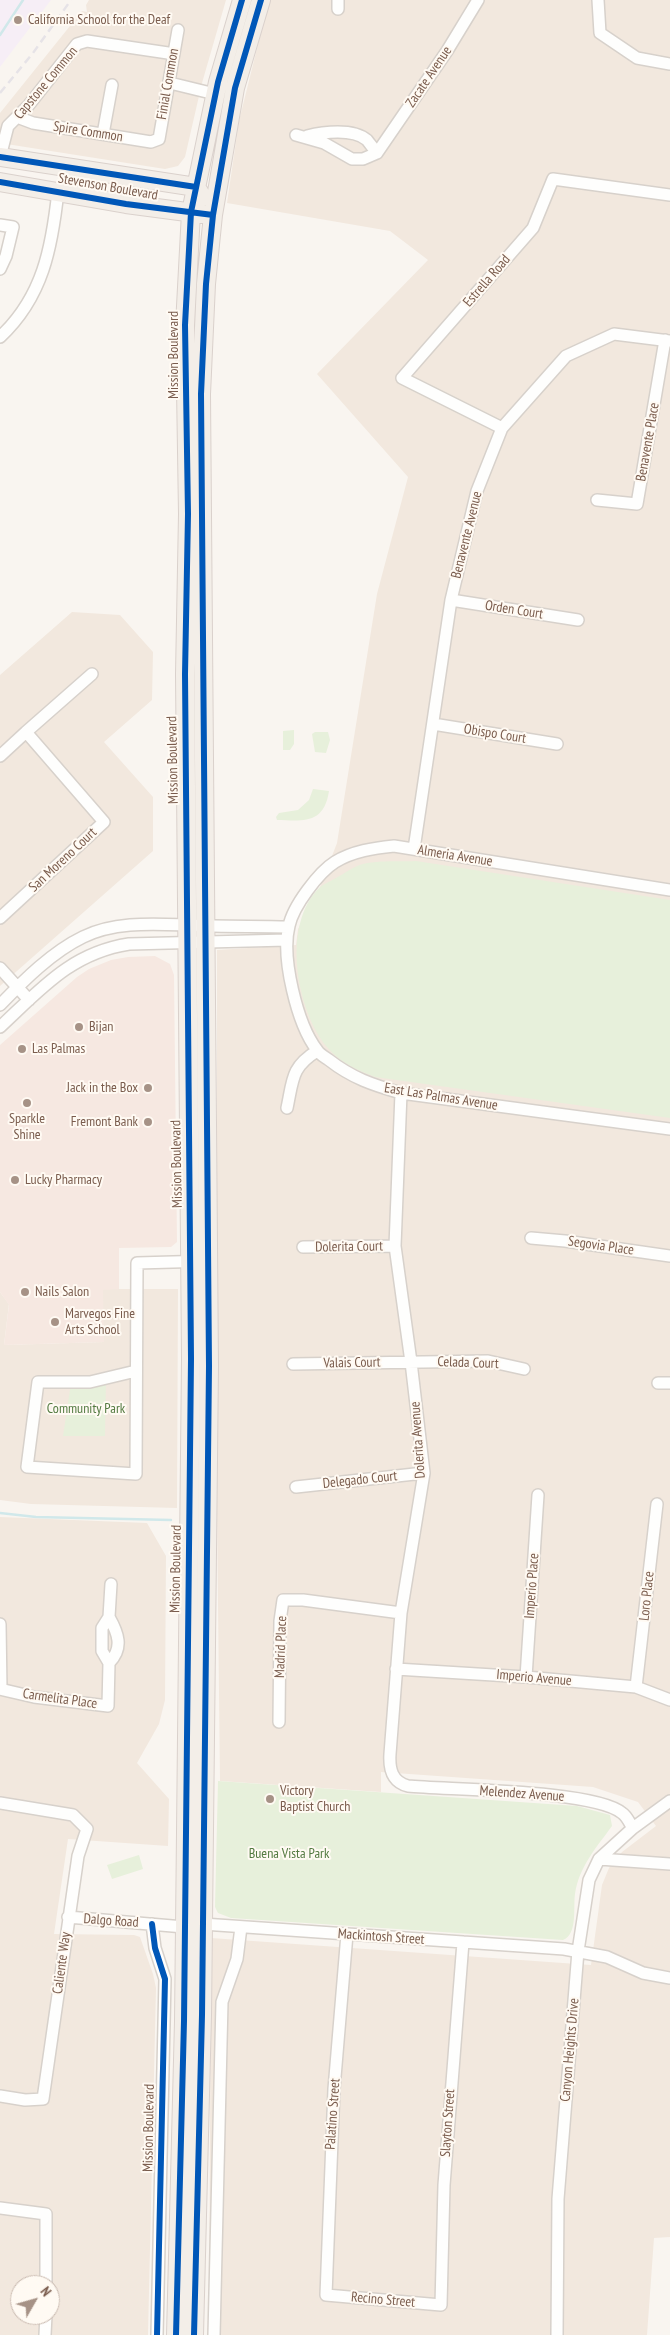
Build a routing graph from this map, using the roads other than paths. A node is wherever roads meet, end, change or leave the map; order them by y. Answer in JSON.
{"nodes":[{"id":1,"x":240,"y":0,"type":"edge"},
{"id":2,"x":261,"y":0,"type":"edge"},
{"id":3,"x":478,"y":0,"type":"edge"},
{"id":4,"x":598,"y":0,"type":"edge"},
{"id":5,"x":178,"y":30,"type":"dead end"},
{"id":6,"x":174,"y":56,"type":"junction"},
{"id":7,"x":670,"y":64,"type":"edge"},
{"id":8,"x":170,"y":83,"type":"junction"},
{"id":9,"x":112,"y":85,"type":"dead end"},
{"id":10,"x":215,"y":94,"type":"junction"},
{"id":11,"x":17,"y":117,"type":"junction"},
{"id":12,"x":103,"y":134,"type":"junction"},
{"id":13,"x":159,"y":139,"type":"joint"},
{"id":14,"x":377,"y":153,"type":"junction"},
{"id":15,"x":0,"y":157,"type":"edge"},
{"id":16,"x":0,"y":168,"type":"edge"},
{"id":17,"x":0,"y":182,"type":"edge"},
{"id":18,"x":165,"y":182,"type":"junction"},
{"id":19,"x":196,"y":187,"type":"junction"},
{"id":20,"x":58,"y":191,"type":"junction"},
{"id":21,"x":670,"y":195,"type":"edge"},
{"id":22,"x":191,"y":212,"type":"junction"},
{"id":23,"x":212,"y":215,"type":"junction"},
{"id":24,"x":0,"y":225,"type":"edge"},
{"id":25,"x":0,"y":269,"type":"edge"},
{"id":26,"x":0,"y":337,"type":"edge"},
{"id":27,"x":667,"y":341,"type":"edge"},
{"id":28,"x":502,"y":428,"type":"junction"},
{"id":29,"x":597,"y":500,"type":"dead end"},
{"id":30,"x":451,"y":600,"type":"junction"},
{"id":31,"x":578,"y":620,"type":"dead end"},
{"id":32,"x":92,"y":674,"type":"dead end"},
{"id":33,"x":433,"y":724,"type":"junction"},
{"id":34,"x":26,"y":732,"type":"junction"},
{"id":35,"x":557,"y":744,"type":"dead end"},
{"id":36,"x":0,"y":756,"type":"edge"},
{"id":37,"x":414,"y":849,"type":"junction"},
{"id":38,"x":670,"y":890,"type":"edge"},
{"id":39,"x":0,"y":918,"type":"edge"},
{"id":40,"x":288,"y":927,"type":"junction"},
{"id":41,"x":188,"y":934,"type":"junction"},
{"id":42,"x":206,"y":934,"type":"junction"},
{"id":43,"x":287,"y":940,"type":"junction"},
{"id":44,"x":0,"y":968,"type":"edge"},
{"id":45,"x":17,"y":987,"type":"junction"},
{"id":46,"x":29,"y":1000,"type":"junction"},
{"id":47,"x":0,"y":1004,"type":"edge"},
{"id":48,"x":0,"y":1027,"type":"edge"},
{"id":49,"x":317,"y":1051,"type":"junction"},
{"id":50,"x":401,"y":1093,"type":"junction"},
{"id":51,"x":287,"y":1108,"type":"dead end"},
{"id":52,"x":670,"y":1129,"type":"edge"},
{"id":53,"x":531,"y":1238,"type":"dead end"},
{"id":54,"x":395,"y":1246,"type":"junction"},
{"id":55,"x":303,"y":1247,"type":"dead end"},
{"id":56,"x":670,"y":1256,"type":"edge"},
{"id":57,"x":190,"y":1262,"type":"junction"},
{"id":58,"x":209,"y":1262,"type":"junction"},
{"id":59,"x":411,"y":1362,"type":"junction"},
{"id":60,"x":294,"y":1364,"type":"dead end"},
{"id":61,"x":524,"y":1369,"type":"dead end"},
{"id":62,"x":136,"y":1371,"type":"junction"},
{"id":63,"x":424,"y":1473,"type":"junction"},
{"id":64,"x":296,"y":1486,"type":"dead end"},
{"id":65,"x":538,"y":1494,"type":"dead end"},
{"id":66,"x":657,"y":1504,"type":"dead end"},
{"id":67,"x":111,"y":1584,"type":"dead end"},
{"id":68,"x":401,"y":1613,"type":"junction"},
{"id":69,"x":109,"y":1617,"type":"junction"},
{"id":70,"x":0,"y":1624,"type":"edge"},
{"id":71,"x":109,"y":1663,"type":"junction"},
{"id":72,"x":396,"y":1669,"type":"junction"},
{"id":73,"x":526,"y":1677,"type":"junction"},
{"id":74,"x":636,"y":1687,"type":"junction"},
{"id":75,"x":0,"y":1689,"type":"edge"},
{"id":76,"x":670,"y":1700,"type":"edge"},
{"id":77,"x":279,"y":1722,"type":"dead end"},
{"id":78,"x":400,"y":1783,"type":"joint"},
{"id":79,"x":670,"y":1801,"type":"edge"},
{"id":80,"x":0,"y":1803,"type":"edge"},
{"id":81,"x":633,"y":1828,"type":"junction"},
{"id":82,"x":599,"y":1859,"type":"junction"},
{"id":83,"x":670,"y":1864,"type":"edge"},
{"id":84,"x":68,"y":1917,"type":"junction"},
{"id":85,"x":152,"y":1924,"type":"junction"},
{"id":86,"x":203,"y":1924,"type":"junction"},
{"id":87,"x":184,"y":1927,"type":"junction"},
{"id":88,"x":241,"y":1927,"type":"junction"},
{"id":89,"x":347,"y":1934,"type":"junction"},
{"id":90,"x":463,"y":1942,"type":"junction"},
{"id":91,"x":578,"y":1951,"type":"junction"},
{"id":92,"x":670,"y":1978,"type":"edge"},
{"id":93,"x":0,"y":2096,"type":"edge"},
{"id":94,"x":0,"y":2208,"type":"edge"},
{"id":95,"x":46,"y":2275,"type":"edge"},
{"id":96,"x":326,"y":2295,"type":"joint"},
{"id":97,"x":441,"y":2305,"type":"joint"},
{"id":98,"x":158,"y":2335,"type":"edge"},
{"id":99,"x":176,"y":2335,"type":"edge"},
{"id":100,"x":194,"y":2335,"type":"edge"},
{"id":101,"x":214,"y":2335,"type":"edge"},
{"id":102,"x":558,"y":2335,"type":"edge"}],
"edges":[{"from":1,"to":10,"type":"main road","name":"Mission Boulevard"},
{"from":2,"to":23,"type":"main road","name":"Mission Boulevard"},
{"from":3,"to":14,"type":"street","name":"Zacate Avenue"},
{"from":4,"to":7,"type":"street"},
{"from":5,"to":6,"type":"street","name":"Finial Common"},
{"from":6,"to":8,"type":"street","name":"Finial Common"},
{"from":6,"to":11,"type":"street","name":"Capstone Common"},
{"from":8,"to":10,"type":"street"},
{"from":8,"to":13,"type":"street","name":"Finial Common"},
{"from":9,"to":12,"type":"street"},
{"from":10,"to":19,"type":"main road","name":"Mission Boulevard"},
{"from":11,"to":12,"type":"street","name":"Spire Common"},
{"from":11,"to":15,"type":"street","name":"Capstone Common"},
{"from":12,"to":13,"type":"street","name":"Spire Common"},
{"from":14,"to":14,"type":"street"},
{"from":15,"to":18,"type":"main road","name":"Stevenson Boulevard"},
{"from":16,"to":20,"type":"main road"},
{"from":17,"to":20,"type":"main road","name":"Stevenson Boulevard"},
{"from":18,"to":19,"type":"main road","name":"Stevenson Boulevard"},
{"from":18,"to":20,"type":"main road"},
{"from":19,"to":22,"type":"main road","name":"Mission Boulevard"},
{"from":19,"to":23,"type":"main road"},
{"from":20,"to":22,"type":"main road","name":"Stevenson Boulevard"},
{"from":20,"to":26,"type":"street"},
{"from":21,"to":28,"type":"street","name":"Estrella Road"},
{"from":22,"to":23,"type":"main road","name":"Stevenson Boulevard"},
{"from":22,"to":41,"type":"main road","name":"Mission Boulevard"},
{"from":23,"to":42,"type":"main road","name":"Mission Boulevard"},
{"from":24,"to":25,"type":"street"},
{"from":27,"to":28,"type":"street","name":"Benavente Avenue"},
{"from":27,"to":29,"type":"street","name":"Benavente Place"},
{"from":28,"to":30,"type":"street","name":"Benavente Avenue"},
{"from":30,"to":31,"type":"street","name":"Orden Court"},
{"from":30,"to":33,"type":"street","name":"Benavente Avenue"},
{"from":32,"to":34,"type":"street"},
{"from":33,"to":35,"type":"street","name":"Obispo Court"},
{"from":33,"to":37,"type":"street","name":"Benavente Avenue"},
{"from":34,"to":36,"type":"street"},
{"from":34,"to":39,"type":"street","name":"San Moreno Court"},
{"from":37,"to":38,"type":"street","name":"Almeria Avenue"},
{"from":37,"to":40,"type":"street","name":"Almeria Avenue"},
{"from":40,"to":42,"type":"street"},
{"from":40,"to":43,"type":"street","name":"Almeria Avenue"},
{"from":41,"to":42,"type":"street"},
{"from":41,"to":42,"type":"street"},
{"from":41,"to":45,"type":"street"},
{"from":41,"to":46,"type":"street"},
{"from":41,"to":57,"type":"main road","name":"Mission Boulevard"},
{"from":42,"to":43,"type":"street"},
{"from":42,"to":58,"type":"main road","name":"Mission Boulevard"},
{"from":43,"to":49,"type":"street"},
{"from":44,"to":45,"type":"street"},
{"from":45,"to":46,"type":"street"},
{"from":45,"to":47,"type":"street"},
{"from":46,"to":48,"type":"street"},
{"from":49,"to":50,"type":"street","name":"East Las Palmas Avenue"},
{"from":49,"to":51,"type":"street"},
{"from":50,"to":52,"type":"street","name":"East Las Palmas Avenue"},
{"from":50,"to":54,"type":"street","name":"Dolerita Avenue"},
{"from":53,"to":56,"type":"street","name":"Segovia Place"},
{"from":54,"to":55,"type":"street","name":"Dolerita Court"},
{"from":54,"to":59,"type":"street","name":"Dolerita Avenue"},
{"from":57,"to":58,"type":"street"},
{"from":57,"to":62,"type":"street"},
{"from":57,"to":87,"type":"main road","name":"Mission Boulevard"},
{"from":58,"to":86,"type":"main road","name":"Mission Boulevard"},
{"from":59,"to":60,"type":"street","name":"Valais Court"},
{"from":59,"to":61,"type":"street","name":"Celada Court"},
{"from":59,"to":63,"type":"street","name":"Dolerita Avenue"},
{"from":62,"to":62,"type":"street"},
{"from":63,"to":64,"type":"street","name":"Delegado Court"},
{"from":63,"to":68,"type":"street","name":"Dolerita Avenue"},
{"from":65,"to":73,"type":"street","name":"Imperio Place"},
{"from":66,"to":74,"type":"street","name":"Loro Place"},
{"from":67,"to":69,"type":"street","name":"Carmelita Place"},
{"from":68,"to":72,"type":"street","name":"Dolerita Avenue"},
{"from":68,"to":77,"type":"street","name":"Madrid Place"},
{"from":69,"to":71,"type":"street","name":"Carmelita Place"},
{"from":69,"to":71,"type":"street","name":"Carmelita Place"},
{"from":70,"to":75,"type":"street"},
{"from":71,"to":75,"type":"street","name":"Carmelita Place"},
{"from":72,"to":73,"type":"street","name":"Imperio Avenue"},
{"from":72,"to":78,"type":"street","name":"Dolerita Avenue"},
{"from":73,"to":74,"type":"street","name":"Imperio Avenue"},
{"from":74,"to":76,"type":"street","name":"Imperio Avenue"},
{"from":78,"to":81,"type":"street","name":"Melendez Avenue"},
{"from":79,"to":81,"type":"street","name":"Canyon Heights Drive"},
{"from":80,"to":84,"type":"street","name":"Caliente Way"},
{"from":81,"to":82,"type":"street","name":"Canyon Heights Drive"},
{"from":82,"to":83,"type":"street"},
{"from":82,"to":91,"type":"street","name":"Canyon Heights Drive"},
{"from":84,"to":85,"type":"street","name":"Dalgo Road"},
{"from":84,"to":93,"type":"street","name":"Caliente Way"},
{"from":85,"to":87,"type":"street","name":"Dalgo Road"},
{"from":85,"to":98,"type":"street","name":"Mission Boulevard"},
{"from":86,"to":87,"type":"street","name":"Mackintosh Street"},
{"from":86,"to":88,"type":"street","name":"Mackintosh Street"},
{"from":86,"to":100,"type":"main road","name":"Mission Boulevard"},
{"from":87,"to":99,"type":"main road","name":"Mission Boulevard"},
{"from":88,"to":89,"type":"street","name":"Mackintosh Street"},
{"from":88,"to":101,"type":"street"},
{"from":89,"to":90,"type":"street","name":"Mackintosh Street"},
{"from":89,"to":96,"type":"street","name":"Palatino Street"},
{"from":90,"to":91,"type":"street","name":"Mackintosh Street"},
{"from":90,"to":97,"type":"street","name":"Slayton Street"},
{"from":91,"to":92,"type":"street","name":"Mackintosh Street"},
{"from":91,"to":102,"type":"street","name":"Canyon Heights Drive"},
{"from":94,"to":95,"type":"street"},
{"from":96,"to":97,"type":"street","name":"Recino Street"}]}
